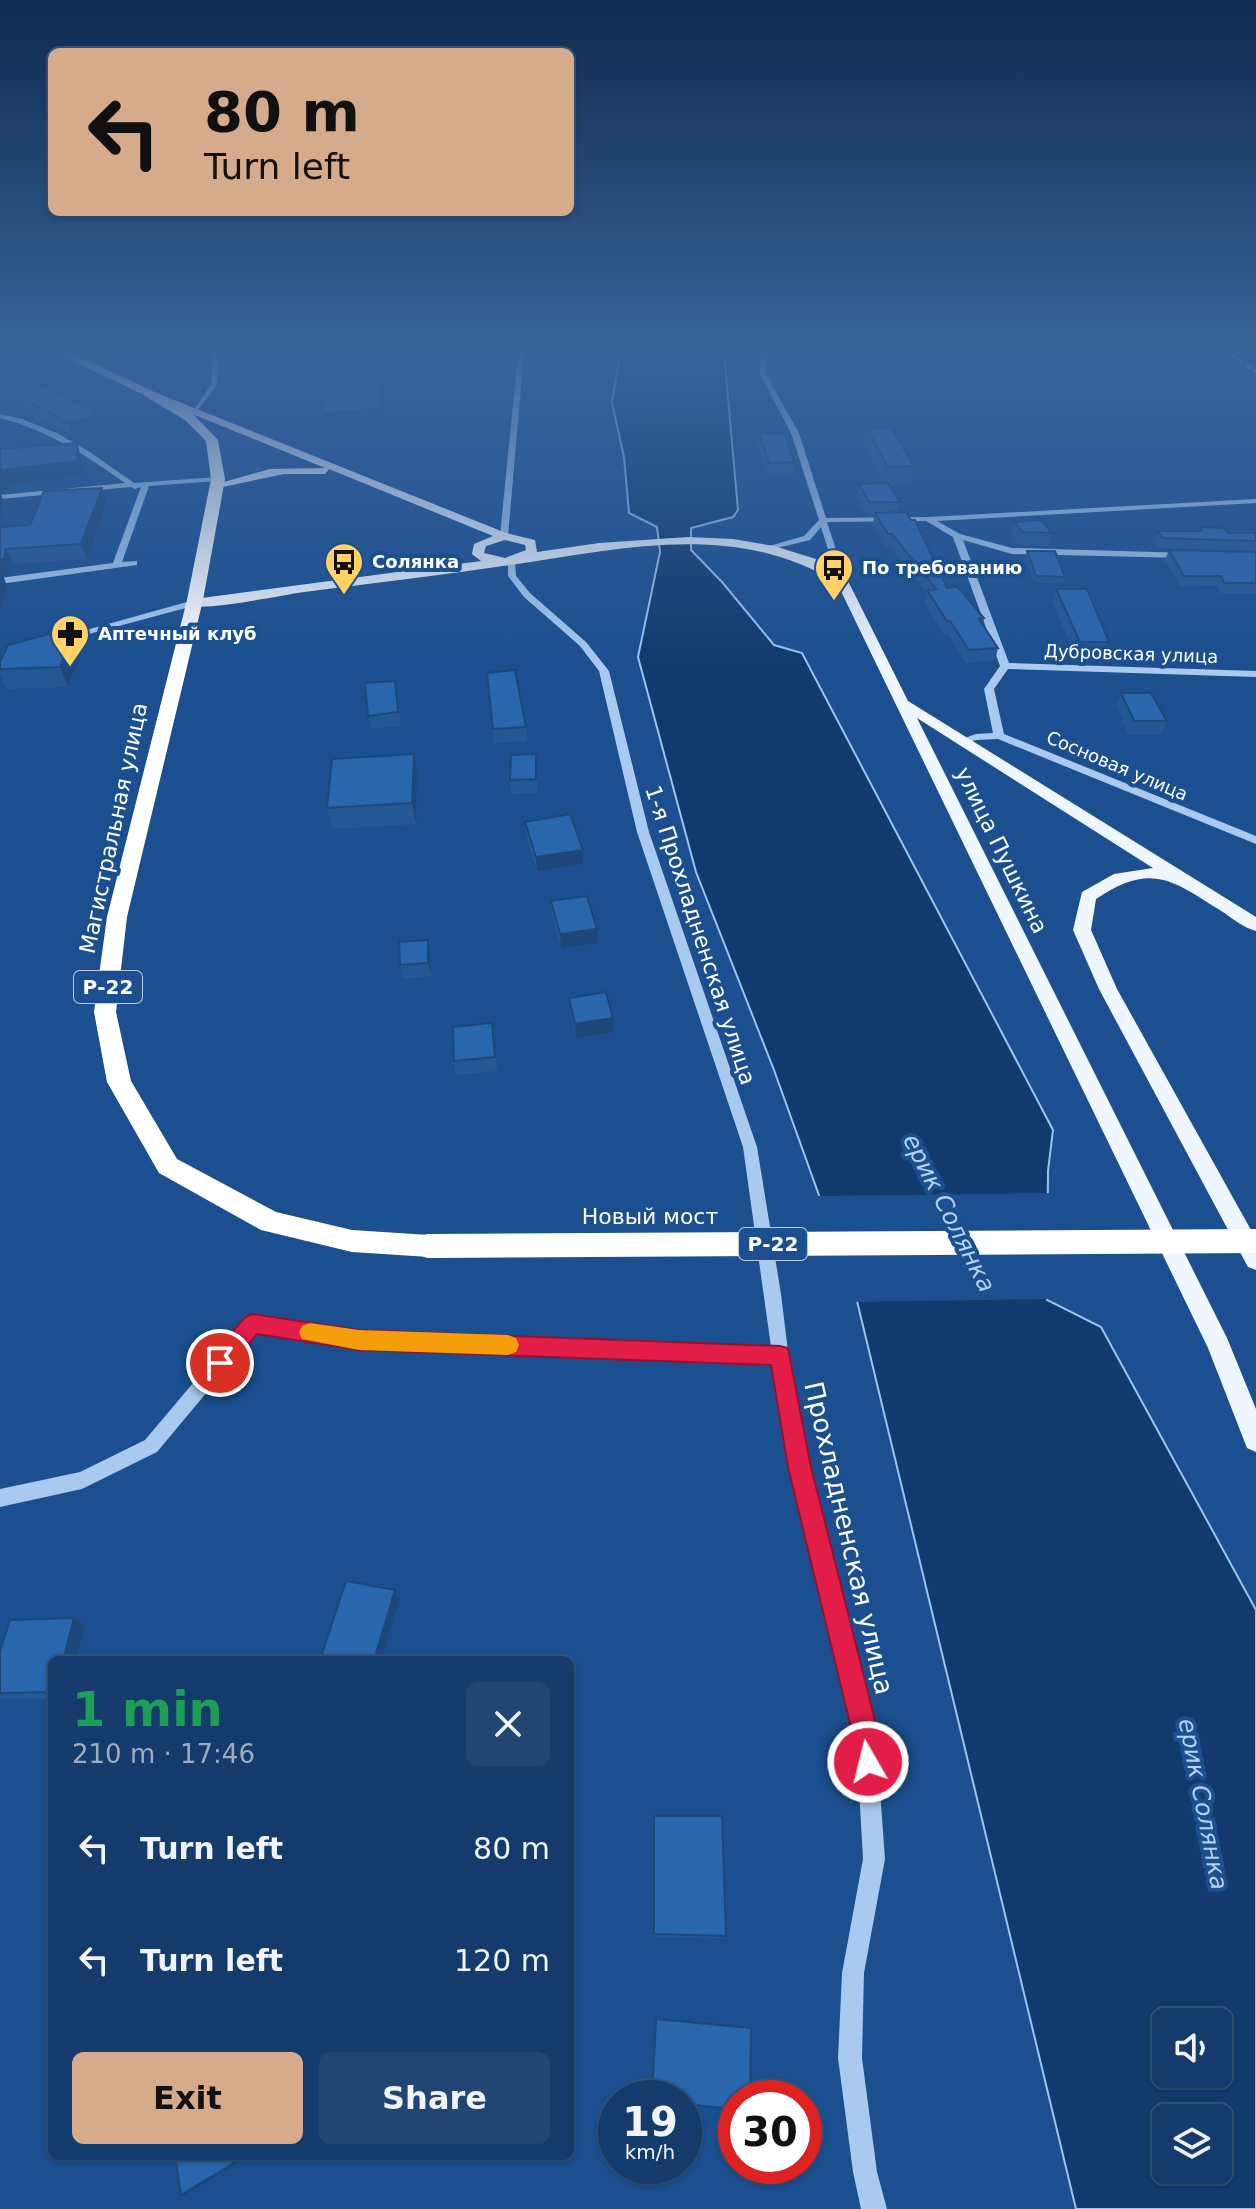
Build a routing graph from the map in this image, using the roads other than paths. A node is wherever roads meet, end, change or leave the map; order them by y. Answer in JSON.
{"nodes":[{"id":1,"x":95,"y":456,"type":"edge"},
{"id":2,"x":214,"y":456,"type":"edge"},
{"id":3,"x":305,"y":456,"type":"edge"},
{"id":4,"x":511,"y":456,"type":"edge"},
{"id":5,"x":802,"y":456,"type":"edge"},
{"id":6,"x":364,"y":481,"type":"junction"},
{"id":7,"x":218,"y":483,"type":"junction"},
{"id":8,"x":140,"y":486,"type":"junction"},
{"id":9,"x":0,"y":497,"type":"edge"},
{"id":10,"x":1256,"y":501,"type":"edge"},
{"id":11,"x":929,"y":519,"type":"junction"},
{"id":12,"x":823,"y":520,"type":"junction"},
{"id":13,"x":504,"y":536,"type":"junction"},
{"id":14,"x":957,"y":536,"type":"junction"},
{"id":15,"x":520,"y":538,"type":"junction"},
{"id":16,"x":608,"y":544,"type":"junction"},
{"id":17,"x":772,"y":548,"type":"junction"},
{"id":18,"x":1195,"y":555,"type":"edge"},
{"id":19,"x":511,"y":560,"type":"junction"},
{"id":20,"x":134,"y":563,"type":"dead end"},
{"id":21,"x":116,"y":566,"type":"junction"},
{"id":22,"x":0,"y":581,"type":"edge"},
{"id":23,"x":842,"y":581,"type":"junction"},
{"id":24,"x":194,"y":603,"type":"junction"},
{"id":25,"x":42,"y":644,"type":"edge"},
{"id":26,"x":1005,"y":666,"type":"junction"},
{"id":27,"x":1256,"y":674,"type":"edge"},
{"id":28,"x":904,"y":704,"type":"junction"},
{"id":29,"x":999,"y":736,"type":"junction"},
{"id":30,"x":963,"y":742,"type":"junction"},
{"id":31,"x":1254,"y":841,"type":"edge"},
{"id":32,"x":1175,"y":875,"type":"junction"},
{"id":33,"x":1256,"y":925,"type":"edge"},
{"id":34,"x":1256,"y":1241,"type":"edge"},
{"id":35,"x":429,"y":1246,"type":"joint"},
{"id":36,"x":1256,"y":1260,"type":"edge"},
{"id":37,"x":780,"y":1355,"type":"junction"},
{"id":38,"x":1256,"y":1440,"type":"edge"},
{"id":39,"x":0,"y":1498,"type":"edge"},
{"id":40,"x":874,"y":2209,"type":"edge"}],
"edges":[{"from":1,"to":8,"type":"street"},
{"from":2,"to":7,"type":"highway","name":"Магистральная улица","number":"Р-22"},
{"from":3,"to":6,"type":"main road"},
{"from":4,"to":13,"type":"street"},
{"from":5,"to":12,"type":"street"},
{"from":6,"to":7,"type":"main road"},
{"from":6,"to":13,"type":"main road"},
{"from":7,"to":8,"type":"street"},
{"from":7,"to":24,"type":"highway","name":"Магистральная улица","number":"Р-22"},
{"from":8,"to":9,"type":"street"},
{"from":8,"to":21,"type":"street"},
{"from":10,"to":11,"type":"street"},
{"from":11,"to":12,"type":"street"},
{"from":11,"to":14,"type":"street"},
{"from":12,"to":17,"type":"street"},
{"from":12,"to":23,"type":"street"},
{"from":13,"to":15,"type":"main road"},
{"from":13,"to":19,"type":"main road"},
{"from":14,"to":18,"type":"street"},
{"from":14,"to":26,"type":"street"},
{"from":15,"to":16,"type":"main road"},
{"from":15,"to":19,"type":"main road"},
{"from":16,"to":17,"type":"main road"},
{"from":16,"to":19,"type":"main road"},
{"from":17,"to":23,"type":"main road"},
{"from":19,"to":24,"type":"main road"},
{"from":19,"to":37,"type":"street","name":"1-я Прохладненская улица"},
{"from":20,"to":21,"type":"street"},
{"from":21,"to":22,"type":"street"},
{"from":23,"to":28,"type":"main road","name":"улица Пушкина"},
{"from":24,"to":25,"type":"street"},
{"from":24,"to":35,"type":"highway","name":"Магистральная улица","number":"Р-22"},
{"from":26,"to":27,"type":"street","name":"Дубровская улица"},
{"from":26,"to":29,"type":"street"},
{"from":28,"to":30,"type":"main road"},
{"from":28,"to":38,"type":"main road","name":"улица Пушкина"},
{"from":29,"to":30,"type":"street"},
{"from":29,"to":31,"type":"street","name":"Сосновая улица"},
{"from":30,"to":32,"type":"main road"},
{"from":32,"to":33,"type":"main road"},
{"from":32,"to":36,"type":"main road"},
{"from":34,"to":35,"type":"highway","name":"Новый мост","number":"Р-22","bridge":true},
{"from":37,"to":39,"type":"street"},
{"from":37,"to":40,"type":"street","name":"Прохладненская улица"}]}
